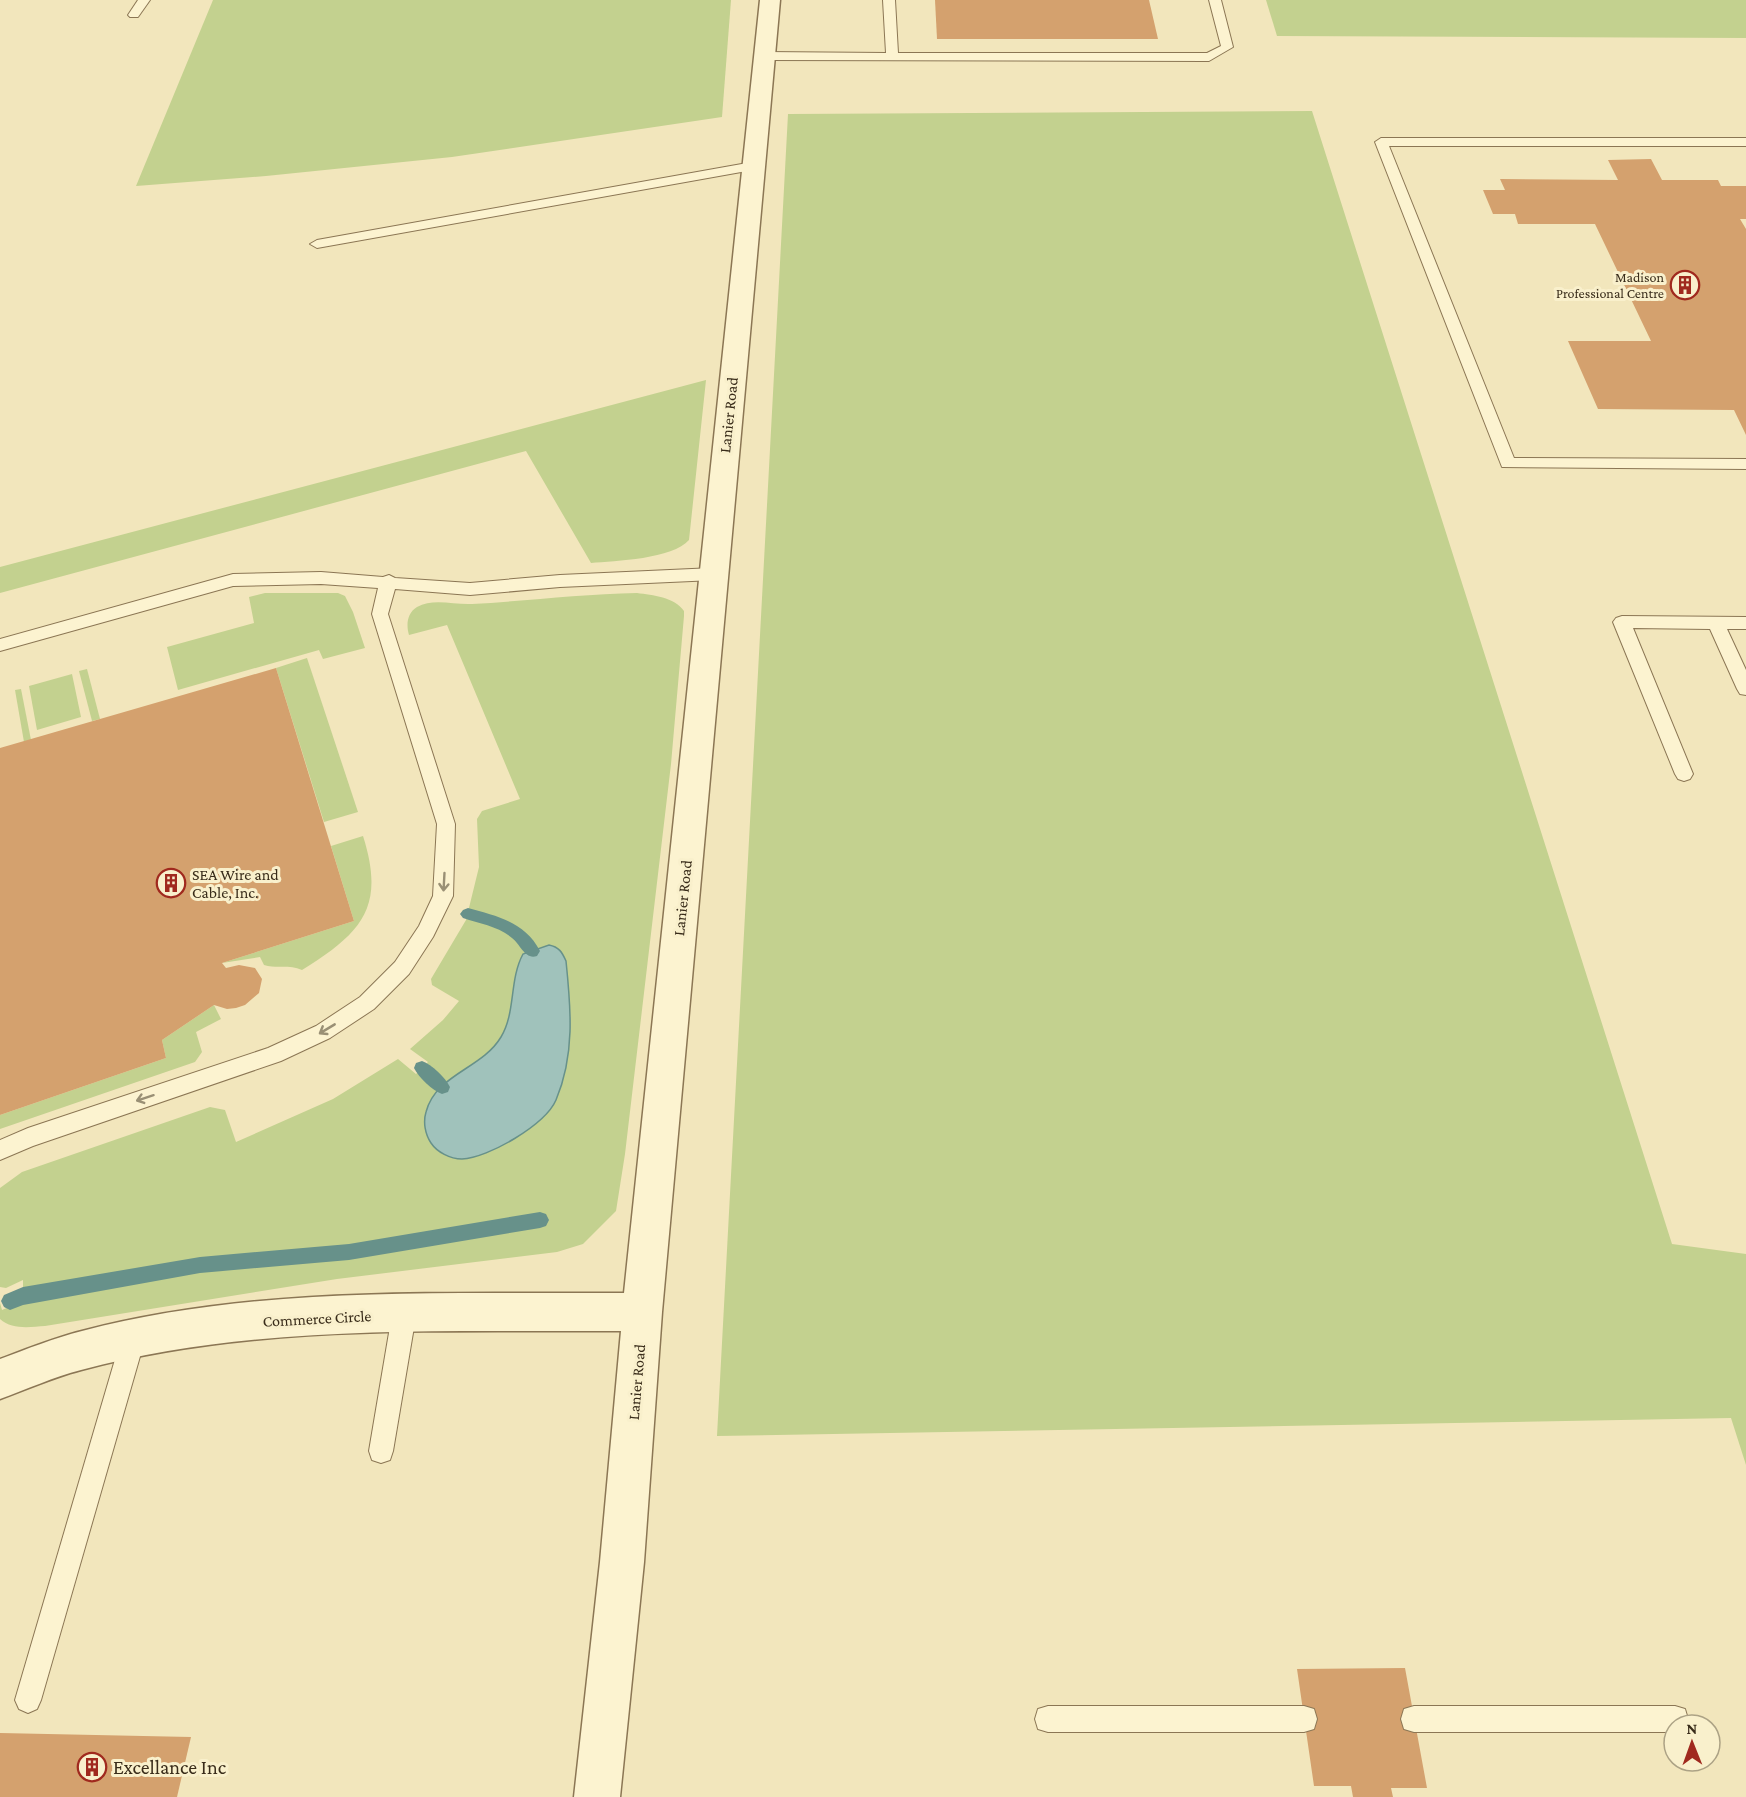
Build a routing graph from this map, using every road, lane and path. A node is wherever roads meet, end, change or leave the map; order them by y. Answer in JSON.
{"nodes":[{"id":1,"x":144,"y":0,"type":"edge"},
{"id":2,"x":770,"y":0,"type":"edge"},
{"id":3,"x":889,"y":0,"type":"edge"},
{"id":4,"x":1215,"y":0,"type":"edge"},
{"id":5,"x":134,"y":15,"type":"dead end"},
{"id":6,"x":892,"y":55,"type":"junction"},
{"id":7,"x":764,"y":56,"type":"junction"},
{"id":8,"x":1746,"y":142,"type":"edge"},
{"id":9,"x":753,"y":166,"type":"junction"},
{"id":10,"x":317,"y":244,"type":"dead end"},
{"id":11,"x":1746,"y":464,"type":"edge"},
{"id":12,"x":714,"y":574,"type":"junction"},
{"id":13,"x":389,"y":581,"type":"junction"},
{"id":14,"x":1716,"y":623,"type":"junction"},
{"id":15,"x":1746,"y":623,"type":"edge"},
{"id":16,"x":0,"y":645,"type":"edge"},
{"id":17,"x":1746,"y":689,"type":"edge"},
{"id":18,"x":1684,"y":774,"type":"dead end"},
{"id":19,"x":0,"y":1150,"type":"edge"},
{"id":20,"x":642,"y":1312,"type":"junction"},
{"id":21,"x":404,"y":1315,"type":"junction"},
{"id":22,"x":133,"y":1339,"type":"junction"},
{"id":23,"x":0,"y":1379,"type":"edge"},
{"id":24,"x":381,"y":1451,"type":"dead end"},
{"id":25,"x":28,"y":1700,"type":"dead end"},
{"id":26,"x":1048,"y":1719,"type":"dead end"},
{"id":27,"x":1304,"y":1719,"type":"dead end"},
{"id":28,"x":1414,"y":1719,"type":"dead end"},
{"id":29,"x":1662,"y":1719,"type":"edge"},
{"id":30,"x":597,"y":1797,"type":"edge"}],
"edges":[{"from":1,"to":5,"type":"lane"},
{"from":2,"to":7,"type":"street","name":"Lanier Road"},
{"from":3,"to":6,"type":"lane"},
{"from":4,"to":6,"type":"lane"},
{"from":6,"to":7,"type":"lane"},
{"from":7,"to":9,"type":"street","name":"Lanier Road"},
{"from":8,"to":11,"type":"lane"},
{"from":9,"to":10,"type":"lane"},
{"from":9,"to":12,"type":"street","name":"Lanier Road"},
{"from":12,"to":13,"type":"lane"},
{"from":12,"to":20,"type":"street","name":"Lanier Road"},
{"from":13,"to":16,"type":"lane"},
{"from":13,"to":19,"type":"lane","one_way":true},
{"from":14,"to":15,"type":"lane"},
{"from":14,"to":17,"type":"lane"},
{"from":14,"to":18,"type":"lane"},
{"from":20,"to":21,"type":"street","name":"Commerce Circle"},
{"from":20,"to":30,"type":"street","name":"Lanier Road"},
{"from":21,"to":22,"type":"street","name":"Commerce Circle"},
{"from":21,"to":24,"type":"lane"},
{"from":22,"to":23,"type":"street","name":"Commerce Circle"},
{"from":22,"to":25,"type":"lane"},
{"from":26,"to":27,"type":"lane"},
{"from":28,"to":29,"type":"lane"}]}
